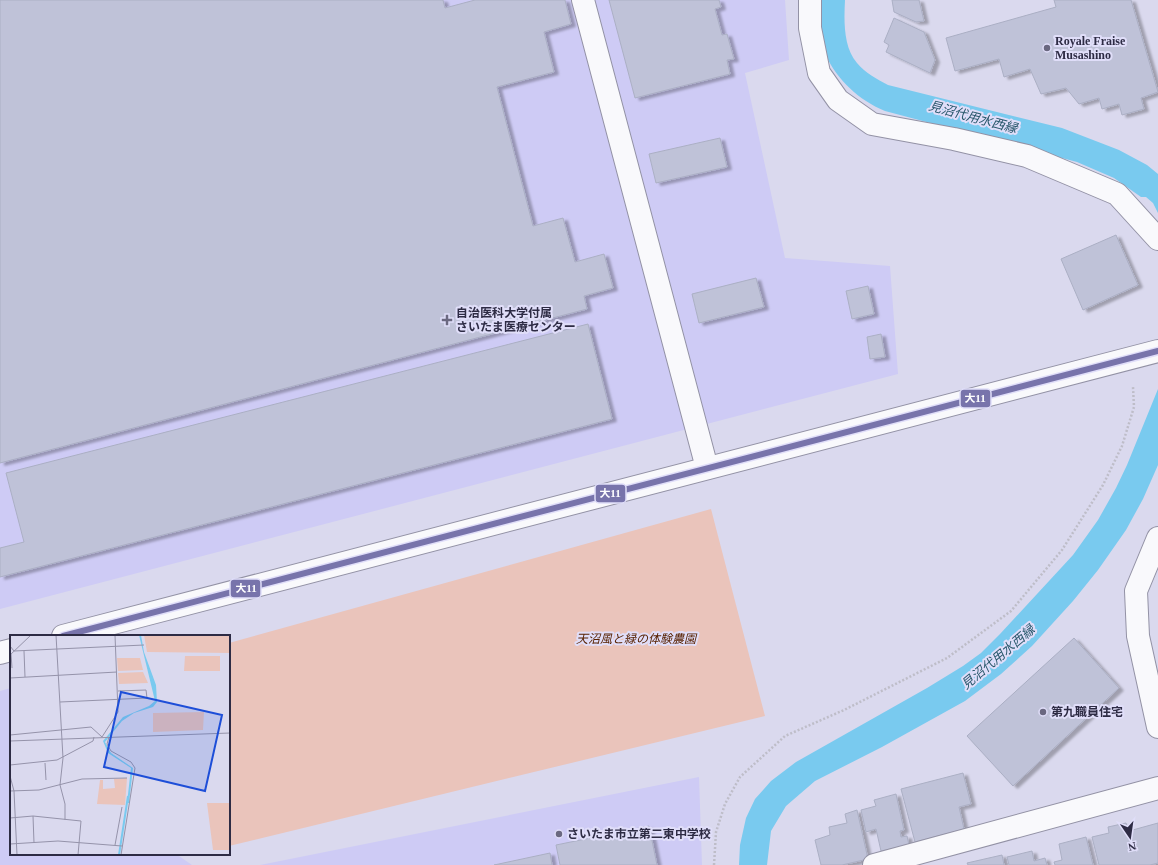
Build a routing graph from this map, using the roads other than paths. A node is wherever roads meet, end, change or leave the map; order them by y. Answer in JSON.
{"nodes":[{"id":1,"x":583,"y":0,"type":"edge"},
{"id":2,"x":810,"y":0,"type":"edge"},
{"id":3,"x":1158,"y":239,"type":"edge"},
{"id":4,"x":1158,"y":351,"type":"edge"},
{"id":5,"x":707,"y":468,"type":"junction"},
{"id":6,"x":1158,"y":538,"type":"edge"},
{"id":7,"x":67,"y":635,"type":"edge"},
{"id":8,"x":10,"y":650,"type":"edge"},
{"id":9,"x":0,"y":652,"type":"edge"},
{"id":10,"x":1158,"y":727,"type":"edge"},
{"id":11,"x":1158,"y":788,"type":"edge"},
{"id":12,"x":874,"y":865,"type":"edge"}],
"edges":[{"from":1,"to":5,"type":"street"},
{"from":2,"to":3,"type":"street"},
{"from":4,"to":5,"type":"street"},
{"from":5,"to":7,"type":"street"},
{"from":6,"to":10,"type":"street"},
{"from":8,"to":9,"type":"street"},
{"from":11,"to":12,"type":"street"}]}
